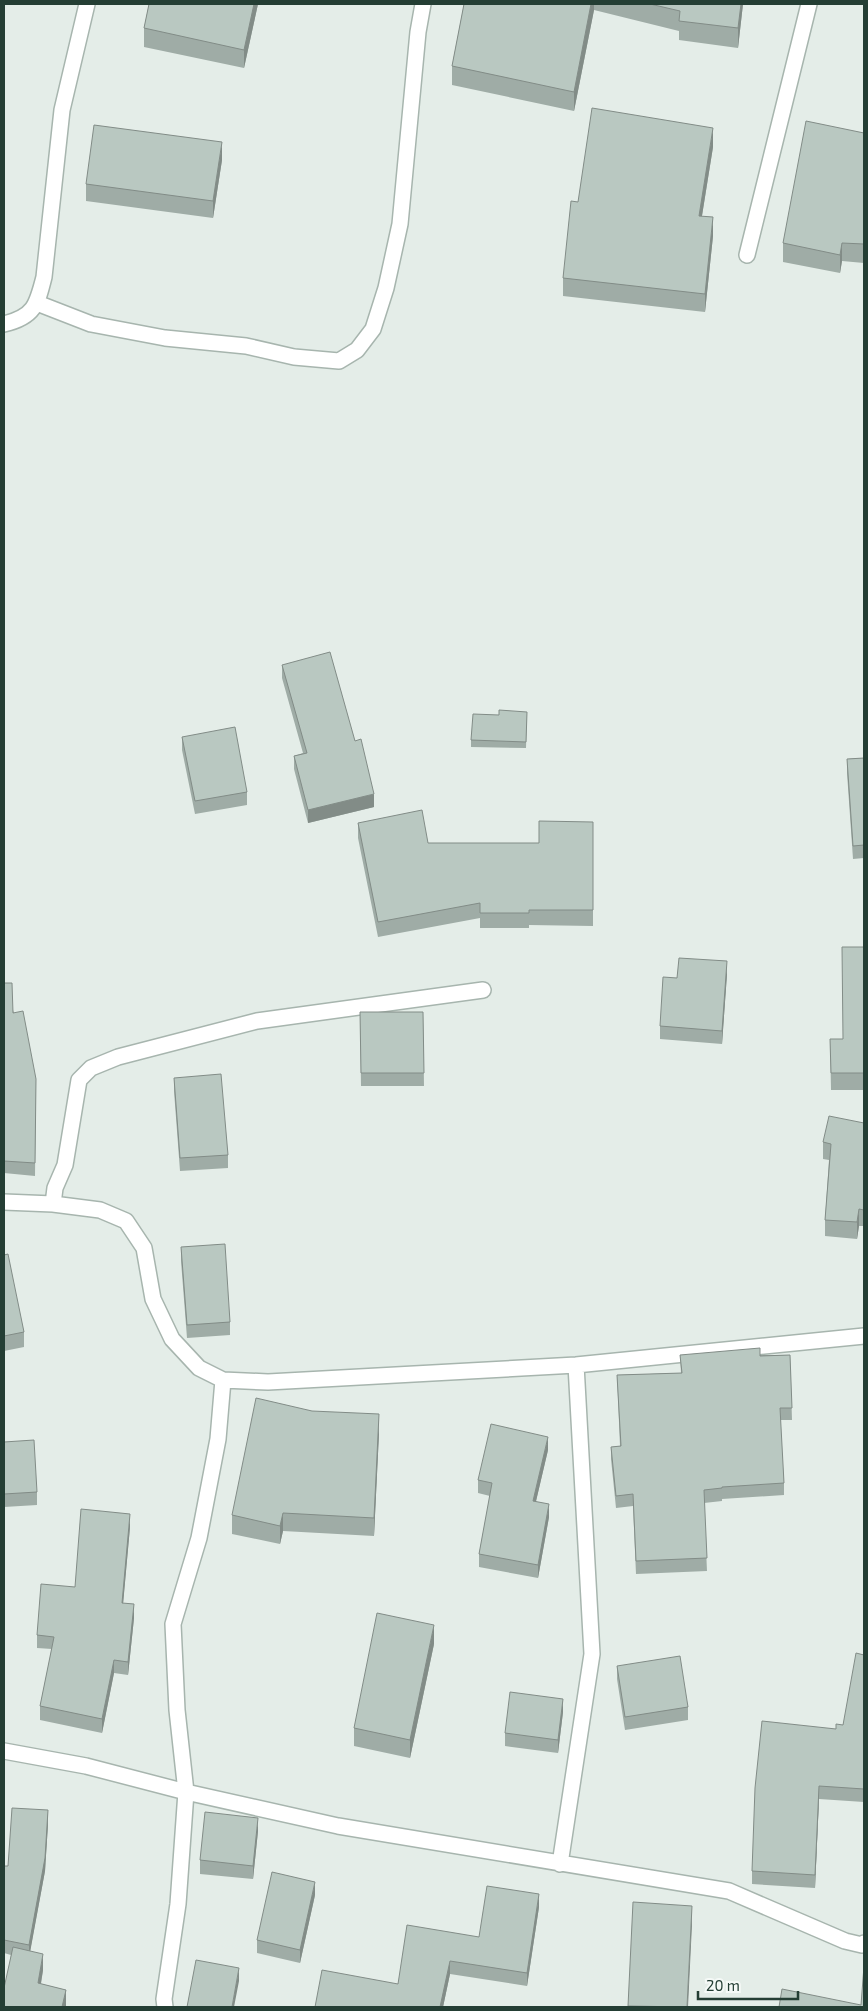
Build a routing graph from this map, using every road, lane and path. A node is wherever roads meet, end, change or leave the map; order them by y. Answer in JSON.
{"nodes":[{"id":1,"x":87,"y":4,"type":"edge"},
{"id":2,"x":423,"y":4,"type":"edge"},
{"id":3,"x":809,"y":4,"type":"edge"},
{"id":4,"x":746,"y":255,"type":"dead end"},
{"id":5,"x":38,"y":303,"type":"junction"},
{"id":6,"x":4,"y":324,"type":"edge"},
{"id":7,"x":484,"y":990,"type":"dead end"},
{"id":8,"x":4,"y":1202,"type":"edge"},
{"id":9,"x":53,"y":1204,"type":"junction"},
{"id":10,"x":864,"y":1336,"type":"edge"},
{"id":11,"x":576,"y":1366,"type":"junction"},
{"id":12,"x":223,"y":1380,"type":"junction"},
{"id":13,"x":4,"y":1751,"type":"edge"},
{"id":14,"x":186,"y":1792,"type":"junction"},
{"id":15,"x":560,"y":1864,"type":"junction"},
{"id":16,"x":864,"y":1943,"type":"edge"},
{"id":17,"x":164,"y":2007,"type":"edge"}],
"edges":[{"from":1,"to":5,"type":"street"},
{"from":2,"to":5,"type":"street"},
{"from":3,"to":4,"type":"street"},
{"from":5,"to":6,"type":"street"},
{"from":7,"to":9,"type":"street"},
{"from":8,"to":9,"type":"street"},
{"from":9,"to":12,"type":"street"},
{"from":10,"to":11,"type":"street"},
{"from":11,"to":12,"type":"street"},
{"from":11,"to":15,"type":"street"},
{"from":12,"to":14,"type":"street"},
{"from":13,"to":14,"type":"street"},
{"from":14,"to":15,"type":"street"},
{"from":14,"to":17,"type":"street"},
{"from":15,"to":16,"type":"street"}]}
